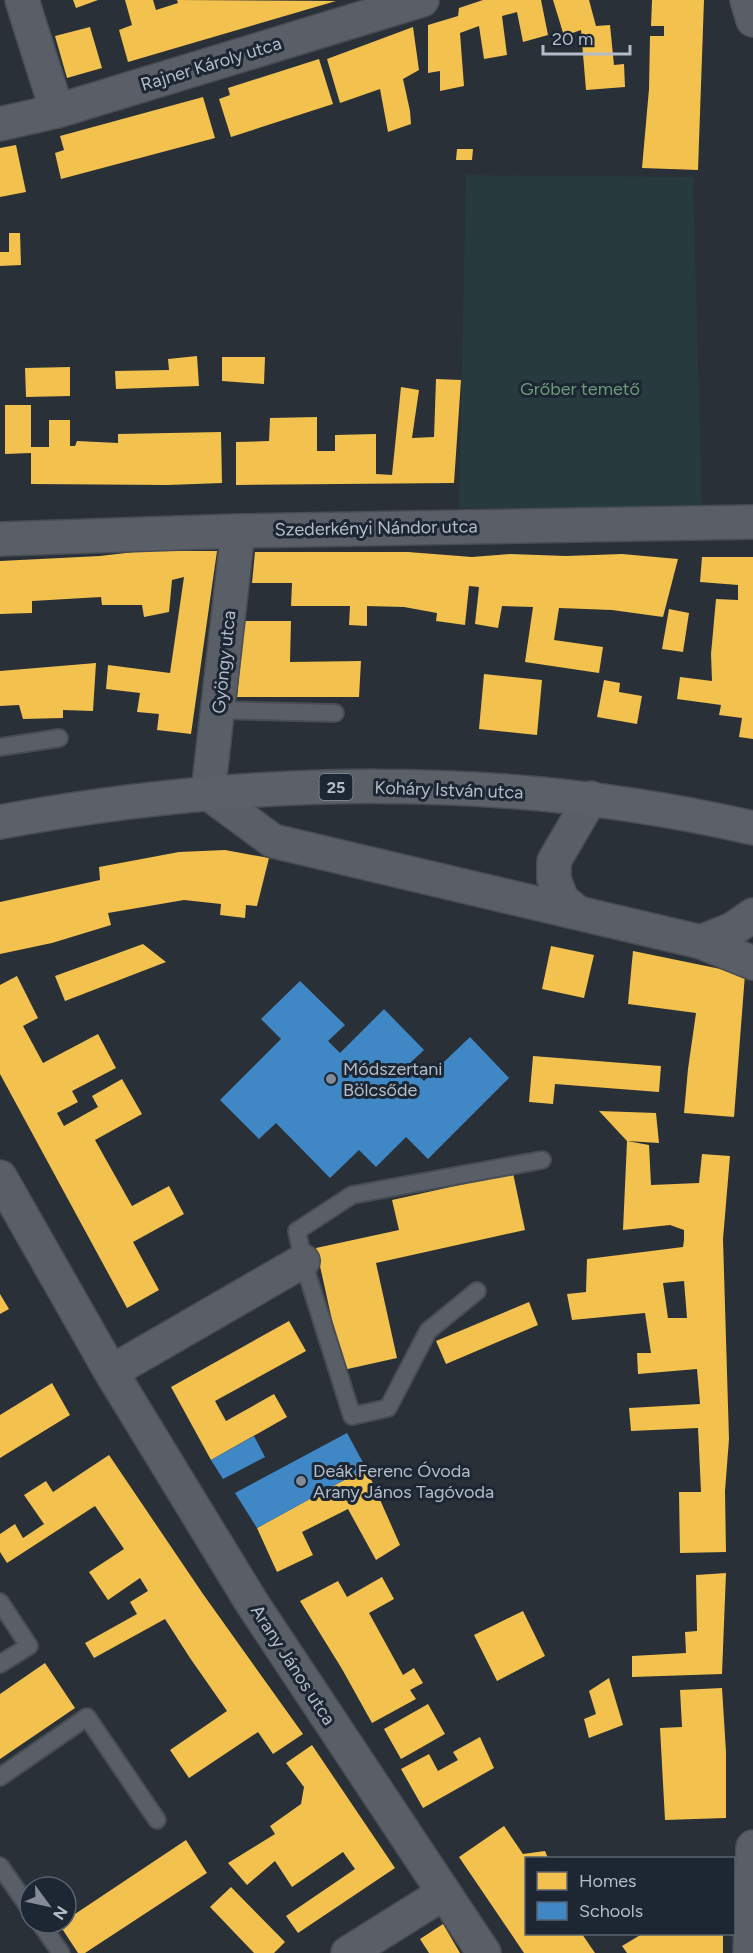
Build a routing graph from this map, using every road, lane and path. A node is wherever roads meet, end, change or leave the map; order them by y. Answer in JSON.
{"nodes":[{"id":1,"x":21,"y":0,"type":"edge"},
{"id":2,"x":747,"y":0,"type":"edge"},
{"id":3,"x":407,"y":2,"type":"edge"},
{"id":4,"x":753,"y":20,"type":"edge"},
{"id":5,"x":57,"y":111,"type":"junction"},
{"id":6,"x":0,"y":124,"type":"edge"},
{"id":7,"x":753,"y":522,"type":"edge"},
{"id":8,"x":238,"y":531,"type":"junction"},
{"id":9,"x":0,"y":539,"type":"edge"},
{"id":10,"x":219,"y":710,"type":"junction"},
{"id":11,"x":335,"y":713,"type":"dead end"},
{"id":12,"x":59,"y":738,"type":"dead end"},
{"id":13,"x":0,"y":747,"type":"edge"},
{"id":14,"x":208,"y":793,"type":"junction"},
{"id":15,"x":591,"y":798,"type":"junction"},
{"id":16,"x":0,"y":822,"type":"edge"},
{"id":17,"x":753,"y":828,"type":"edge"},
{"id":18,"x":576,"y":912,"type":"junction"},
{"id":19,"x":753,"y":915,"type":"edge"},
{"id":20,"x":701,"y":942,"type":"junction"},
{"id":21,"x":753,"y":963,"type":"edge"},
{"id":22,"x":542,"y":1160,"type":"dead end"},
{"id":23,"x":0,"y":1177,"type":"edge"},
{"id":24,"x":303,"y":1261,"type":"junction"},
{"id":25,"x":477,"y":1291,"type":"dead end"},
{"id":26,"x":111,"y":1372,"type":"junction"},
{"id":27,"x":0,"y":1602,"type":"edge"},
{"id":28,"x":0,"y":1664,"type":"edge"},
{"id":29,"x":0,"y":1778,"type":"edge"},
{"id":30,"x":157,"y":1820,"type":"dead end"},
{"id":31,"x":753,"y":1847,"type":"edge"},
{"id":32,"x":0,"y":1866,"type":"edge"},
{"id":33,"x":18,"y":1892,"type":"edge"},
{"id":34,"x":444,"y":1893,"type":"junction"},
{"id":35,"x":48,"y":1935,"type":"edge"},
{"id":36,"x":751,"y":1950,"type":"edge"},
{"id":37,"x":61,"y":1953,"type":"edge"},
{"id":38,"x":348,"y":1953,"type":"edge"},
{"id":39,"x":484,"y":1953,"type":"edge"}],
"edges":[{"from":1,"to":5,"type":"street"},
{"from":2,"to":4,"type":"street"},
{"from":3,"to":5,"type":"street","name":"Rajner Károly utca"},
{"from":5,"to":6,"type":"street","name":"Rajner Károly utca"},
{"from":7,"to":8,"type":"street","name":"Szederkényi Nándor utca"},
{"from":8,"to":9,"type":"street","name":"Szederkényi Nándor utca"},
{"from":8,"to":10,"type":"street","name":"Gyöngy utca"},
{"from":10,"to":11,"type":"lane"},
{"from":10,"to":14,"type":"street","name":"Gyöngy utca"},
{"from":12,"to":13,"type":"lane"},
{"from":14,"to":15,"type":"main road","name":"Koháry István utca","number":"25"},
{"from":14,"to":16,"type":"main road","name":"Koháry István utca","number":"25"},
{"from":14,"to":18,"type":"street"},
{"from":15,"to":17,"type":"main road","name":"Koháry István utca","number":"25"},
{"from":15,"to":18,"type":"street"},
{"from":18,"to":20,"type":"street"},
{"from":19,"to":20,"type":"street"},
{"from":20,"to":21,"type":"street"},
{"from":22,"to":24,"type":"lane"},
{"from":23,"to":26,"type":"street","name":"Arany János utca"},
{"from":24,"to":25,"type":"lane"},
{"from":24,"to":26,"type":"street"},
{"from":26,"to":34,"type":"street","name":"Arany János utca"},
{"from":27,"to":28,"type":"lane"},
{"from":29,"to":30,"type":"lane"},
{"from":31,"to":36,"type":"street"},
{"from":32,"to":33,"type":"lane"},
{"from":34,"to":38,"type":"street"},
{"from":34,"to":39,"type":"street","name":"Arany János utca"},
{"from":35,"to":37,"type":"lane"}]}
